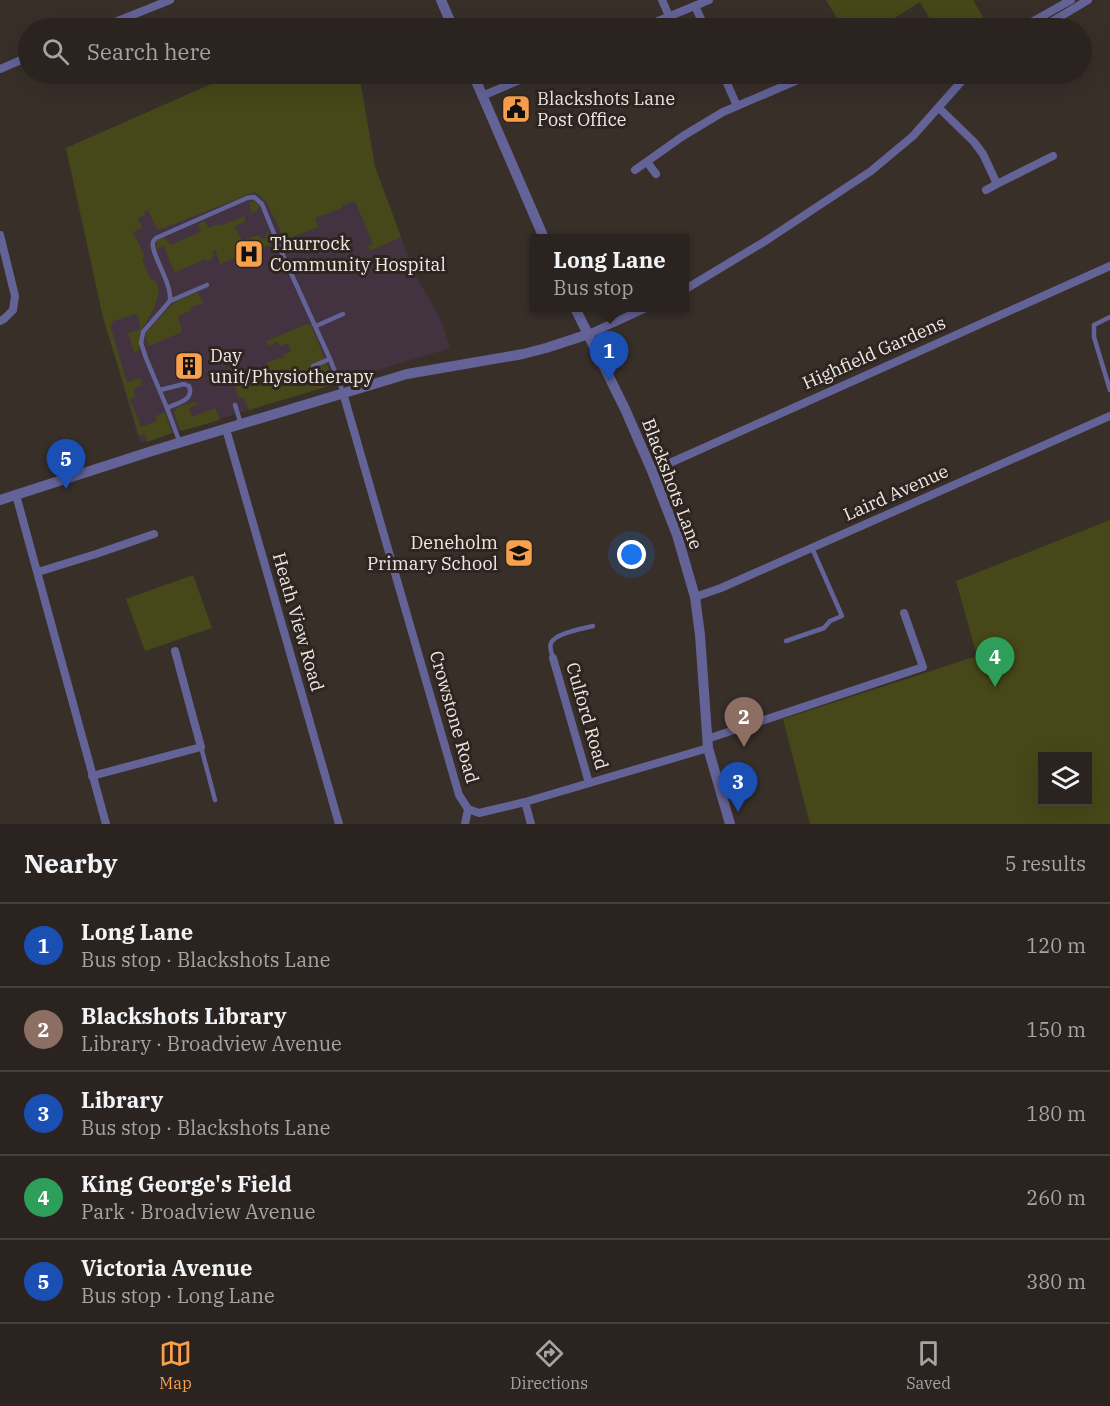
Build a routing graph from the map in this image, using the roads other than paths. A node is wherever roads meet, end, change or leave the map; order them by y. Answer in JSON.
{"nodes":[{"id":1,"x":170,"y":0,"type":"edge"},
{"id":2,"x":441,"y":0,"type":"edge"},
{"id":3,"x":662,"y":0,"type":"edge"},
{"id":4,"x":709,"y":0,"type":"edge"},
{"id":5,"x":1071,"y":0,"type":"edge"},
{"id":6,"x":1087,"y":0,"type":"edge"},
{"id":7,"x":695,"y":6,"type":"junction"},
{"id":8,"x":1061,"y":11,"type":"junction"},
{"id":9,"x":669,"y":16,"type":"junction"},
{"id":10,"x":125,"y":18,"type":"edge"},
{"id":11,"x":449,"y":18,"type":"edge"},
{"id":12,"x":664,"y":18,"type":"edge"},
{"id":13,"x":700,"y":18,"type":"edge"},
{"id":14,"x":1045,"y":18,"type":"edge"},
{"id":15,"x":1053,"y":18,"type":"edge"},
{"id":16,"x":18,"y":61,"type":"edge"},
{"id":17,"x":0,"y":69,"type":"edge"},
{"id":18,"x":477,"y":84,"type":"edge"},
{"id":19,"x":510,"y":84,"type":"edge"},
{"id":20,"x":727,"y":84,"type":"edge"},
{"id":21,"x":789,"y":84,"type":"edge"},
{"id":22,"x":959,"y":84,"type":"edge"},
{"id":23,"x":482,"y":96,"type":"junction"},
{"id":24,"x":737,"y":106,"type":"junction"},
{"id":25,"x":939,"y":108,"type":"junction"},
{"id":26,"x":1053,"y":156,"type":"dead end"},
{"id":27,"x":647,"y":162,"type":"junction"},
{"id":28,"x":635,"y":170,"type":"dead end"},
{"id":29,"x":656,"y":174,"type":"dead end"},
{"id":30,"x":997,"y":184,"type":"junction"},
{"id":31,"x":986,"y":190,"type":"dead end"},
{"id":32,"x":542,"y":234,"type":"edge"},
{"id":33,"x":0,"y":235,"type":"edge"},
{"id":34,"x":1110,"y":266,"type":"edge"},
{"id":35,"x":207,"y":285,"type":"dead end"},
{"id":36,"x":689,"y":287,"type":"edge"},
{"id":37,"x":170,"y":302,"type":"junction"},
{"id":38,"x":577,"y":312,"type":"edge"},
{"id":39,"x":637,"y":312,"type":"edge"},
{"id":40,"x":343,"y":314,"type":"dead end"},
{"id":41,"x":1110,"y":317,"type":"edge"},
{"id":42,"x":0,"y":321,"type":"edge"},
{"id":43,"x":316,"y":326,"type":"junction"},
{"id":44,"x":589,"y":334,"type":"junction"},
{"id":45,"x":330,"y":359,"type":"junction"},
{"id":46,"x":313,"y":366,"type":"dead end"},
{"id":47,"x":160,"y":390,"type":"junction"},
{"id":48,"x":1110,"y":390,"type":"edge"},
{"id":49,"x":343,"y":393,"type":"junction"},
{"id":50,"x":235,"y":405,"type":"dead end"},
{"id":51,"x":168,"y":408,"type":"junction"},
{"id":52,"x":1110,"y":416,"type":"edge"},
{"id":53,"x":241,"y":424,"type":"junction"},
{"id":54,"x":226,"y":429,"type":"junction"},
{"id":55,"x":180,"y":443,"type":"junction"},
{"id":56,"x":652,"y":471,"type":"junction"},
{"id":57,"x":16,"y":495,"type":"junction"},
{"id":58,"x":0,"y":500,"type":"edge"},
{"id":59,"x":153,"y":534,"type":"dead end"},
{"id":60,"x":812,"y":548,"type":"junction"},
{"id":61,"x":38,"y":572,"type":"junction"},
{"id":62,"x":695,"y":597,"type":"junction"},
{"id":63,"x":904,"y":613,"type":"dead end"},
{"id":64,"x":593,"y":626,"type":"dead end"},
{"id":65,"x":786,"y":641,"type":"dead end"},
{"id":66,"x":175,"y":651,"type":"dead end"},
{"id":67,"x":553,"y":658,"type":"joint"},
{"id":68,"x":707,"y":744,"type":"junction"},
{"id":69,"x":201,"y":747,"type":"junction"},
{"id":70,"x":92,"y":776,"type":"junction"},
{"id":71,"x":589,"y":783,"type":"junction"},
{"id":72,"x":215,"y":800,"type":"dead end"},
{"id":73,"x":525,"y":802,"type":"junction"},
{"id":74,"x":468,"y":808,"type":"junction"},
{"id":75,"x":106,"y":824,"type":"edge"},
{"id":76,"x":339,"y":824,"type":"edge"},
{"id":77,"x":465,"y":824,"type":"edge"},
{"id":78,"x":531,"y":824,"type":"edge"},
{"id":79,"x":730,"y":824,"type":"edge"}],
"edges":[{"from":1,"to":10,"type":"street"},
{"from":2,"to":11,"type":"street"},
{"from":3,"to":9,"type":"street"},
{"from":4,"to":7,"type":"street"},
{"from":5,"to":8,"type":"street"},
{"from":6,"to":8,"type":"street"},
{"from":7,"to":9,"type":"street"},
{"from":7,"to":13,"type":"street"},
{"from":8,"to":14,"type":"street"},
{"from":8,"to":15,"type":"street"},
{"from":9,"to":12,"type":"street"},
{"from":16,"to":17,"type":"street"},
{"from":18,"to":23,"type":"street"},
{"from":19,"to":23,"type":"street"},
{"from":20,"to":24,"type":"street"},
{"from":21,"to":24,"type":"street"},
{"from":22,"to":25,"type":"street"},
{"from":23,"to":32,"type":"street"},
{"from":24,"to":27,"type":"street"},
{"from":25,"to":30,"type":"street"},
{"from":25,"to":36,"type":"street"},
{"from":26,"to":30,"type":"street"},
{"from":27,"to":28,"type":"street"},
{"from":27,"to":29,"type":"street"},
{"from":30,"to":31,"type":"street"},
{"from":33,"to":42,"type":"street"},
{"from":34,"to":56,"type":"street","name":"Highfield Gardens"},
{"from":35,"to":37,"type":"lane"},
{"from":37,"to":43,"type":"lane"},
{"from":37,"to":47,"type":"lane"},
{"from":38,"to":44,"type":"street","name":"Blackshots Lane"},
{"from":39,"to":44,"type":"street"},
{"from":40,"to":43,"type":"lane"},
{"from":41,"to":48,"type":"lane"},
{"from":43,"to":45,"type":"lane"},
{"from":44,"to":49,"type":"street"},
{"from":44,"to":56,"type":"street","name":"Blackshots Lane"},
{"from":45,"to":46,"type":"lane"},
{"from":45,"to":49,"type":"lane"},
{"from":47,"to":51,"type":"lane"},
{"from":47,"to":51,"type":"lane"},
{"from":49,"to":53,"type":"street"},
{"from":49,"to":74,"type":"street","name":"Crowstone Road"},
{"from":50,"to":53,"type":"lane"},
{"from":51,"to":55,"type":"lane"},
{"from":52,"to":60,"type":"street","name":"Laird Avenue"},
{"from":53,"to":54,"type":"street"},
{"from":54,"to":55,"type":"street"},
{"from":54,"to":76,"type":"street","name":"Heath View Road"},
{"from":55,"to":57,"type":"street"},
{"from":56,"to":62,"type":"street","name":"Blackshots Lane"},
{"from":57,"to":58,"type":"street"},
{"from":57,"to":61,"type":"street"},
{"from":59,"to":61,"type":"street"},
{"from":60,"to":62,"type":"street","name":"Laird Avenue"},
{"from":60,"to":65,"type":"lane"},
{"from":61,"to":70,"type":"street"},
{"from":62,"to":68,"type":"street","name":"Blackshots Lane"},
{"from":63,"to":68,"type":"street","name":"Crowstone Road"},
{"from":64,"to":67,"type":"lane"},
{"from":66,"to":69,"type":"street"},
{"from":67,"to":71,"type":"street","name":"Culford Road"},
{"from":68,"to":71,"type":"street","name":"Crowstone Road"},
{"from":68,"to":79,"type":"street","name":"Blackshots Lane"},
{"from":69,"to":70,"type":"street"},
{"from":69,"to":72,"type":"lane"},
{"from":70,"to":75,"type":"street"},
{"from":71,"to":73,"type":"street","name":"Crowstone Road"},
{"from":73,"to":74,"type":"street","name":"Crowstone Road"},
{"from":73,"to":78,"type":"street"},
{"from":74,"to":77,"type":"street"}]}
